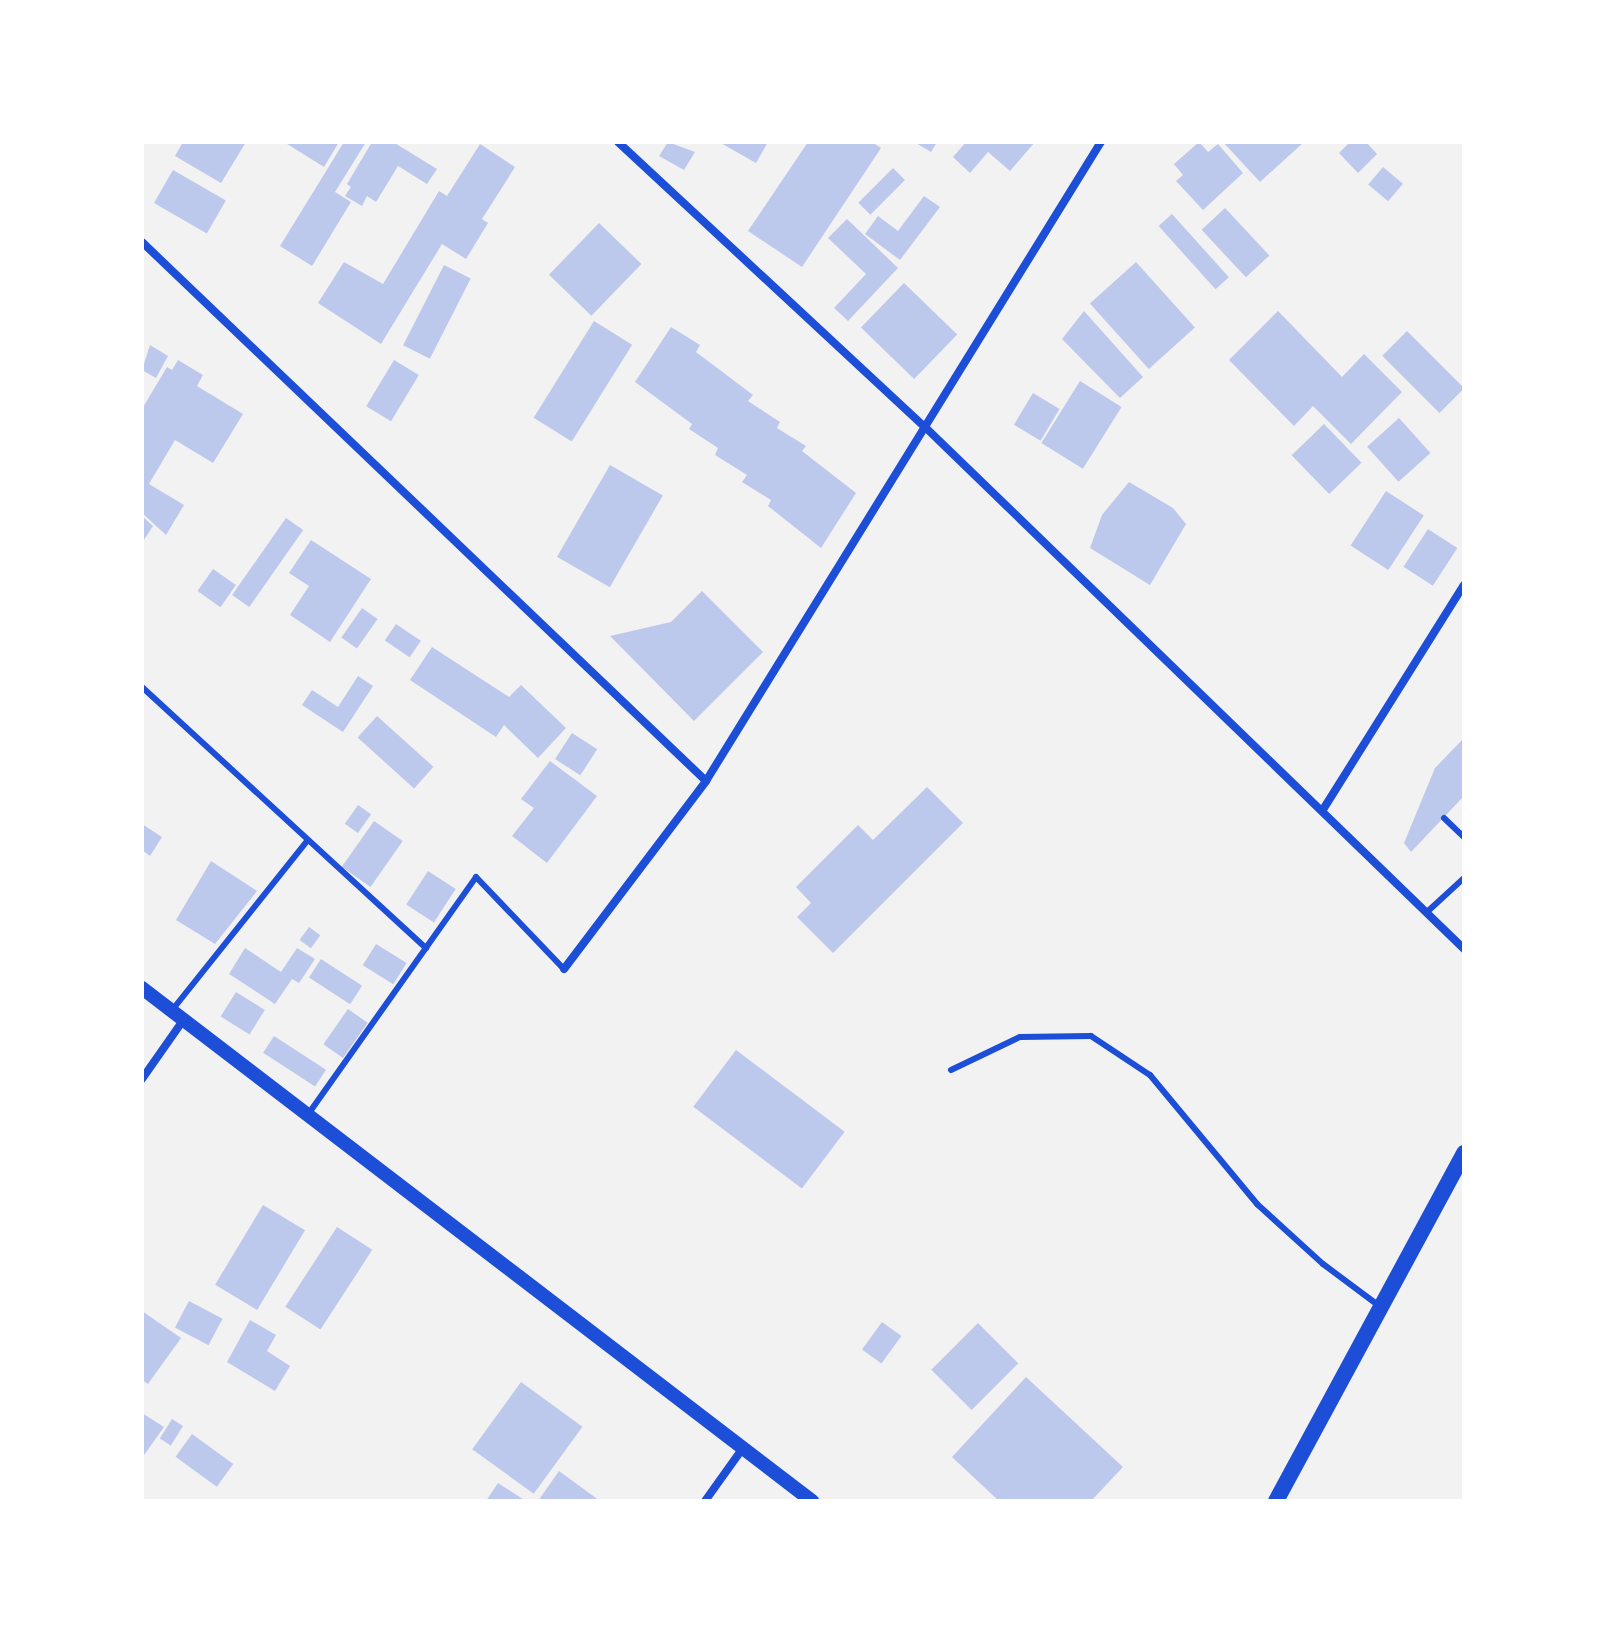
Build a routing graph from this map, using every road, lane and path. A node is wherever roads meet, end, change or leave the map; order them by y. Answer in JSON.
{"nodes":[{"id":1,"x":618,"y":142,"type":"edge"},
{"id":2,"x":1101,"y":142,"type":"edge"},
{"id":3,"x":142,"y":242,"type":"edge"},
{"id":4,"x":924,"y":426,"type":"junction"},
{"id":5,"x":1464,"y":585,"type":"edge"},
{"id":6,"x":142,"y":687,"type":"edge"},
{"id":7,"x":706,"y":781,"type":"junction"},
{"id":8,"x":1324,"y":808,"type":"junction"},
{"id":9,"x":1444,"y":818,"type":"dead end"},
{"id":10,"x":1464,"y":837,"type":"edge"},
{"id":11,"x":308,"y":840,"type":"junction"},
{"id":12,"x":1464,"y":878,"type":"edge"},
{"id":13,"x":1427,"y":912,"type":"junction"},
{"id":14,"x":426,"y":948,"type":"junction"},
{"id":15,"x":1464,"y":949,"type":"edge"},
{"id":16,"x":564,"y":969,"type":"joint"},
{"id":17,"x":142,"y":988,"type":"edge"},
{"id":18,"x":178,"y":1014,"type":"junction"},
{"id":19,"x":951,"y":1070,"type":"dead end"},
{"id":20,"x":142,"y":1079,"type":"edge"},
{"id":21,"x":309,"y":1113,"type":"junction"},
{"id":22,"x":1464,"y":1153,"type":"edge"},
{"id":23,"x":1381,"y":1307,"type":"junction"},
{"id":24,"x":743,"y":1448,"type":"junction"},
{"id":25,"x":705,"y":1501,"type":"edge"},
{"id":26,"x":812,"y":1501,"type":"edge"},
{"id":27,"x":1276,"y":1501,"type":"edge"}],
"edges":[{"from":1,"to":4,"type":"street"},
{"from":2,"to":4,"type":"street"},
{"from":3,"to":7,"type":"street"},
{"from":4,"to":7,"type":"street"},
{"from":4,"to":8,"type":"street"},
{"from":5,"to":8,"type":"street"},
{"from":6,"to":11,"type":"lane"},
{"from":7,"to":16,"type":"street"},
{"from":8,"to":13,"type":"street"},
{"from":9,"to":10,"type":"lane"},
{"from":11,"to":14,"type":"lane"},
{"from":11,"to":18,"type":"lane"},
{"from":12,"to":13,"type":"lane"},
{"from":13,"to":15,"type":"street"},
{"from":14,"to":16,"type":"lane"},
{"from":14,"to":21,"type":"lane"},
{"from":17,"to":18,"type":"street"},
{"from":18,"to":20,"type":"street"},
{"from":18,"to":21,"type":"street"},
{"from":19,"to":23,"type":"lane"},
{"from":21,"to":24,"type":"street"},
{"from":22,"to":23,"type":"main road"},
{"from":23,"to":27,"type":"main road"},
{"from":24,"to":25,"type":"street"},
{"from":24,"to":26,"type":"street"}]}
